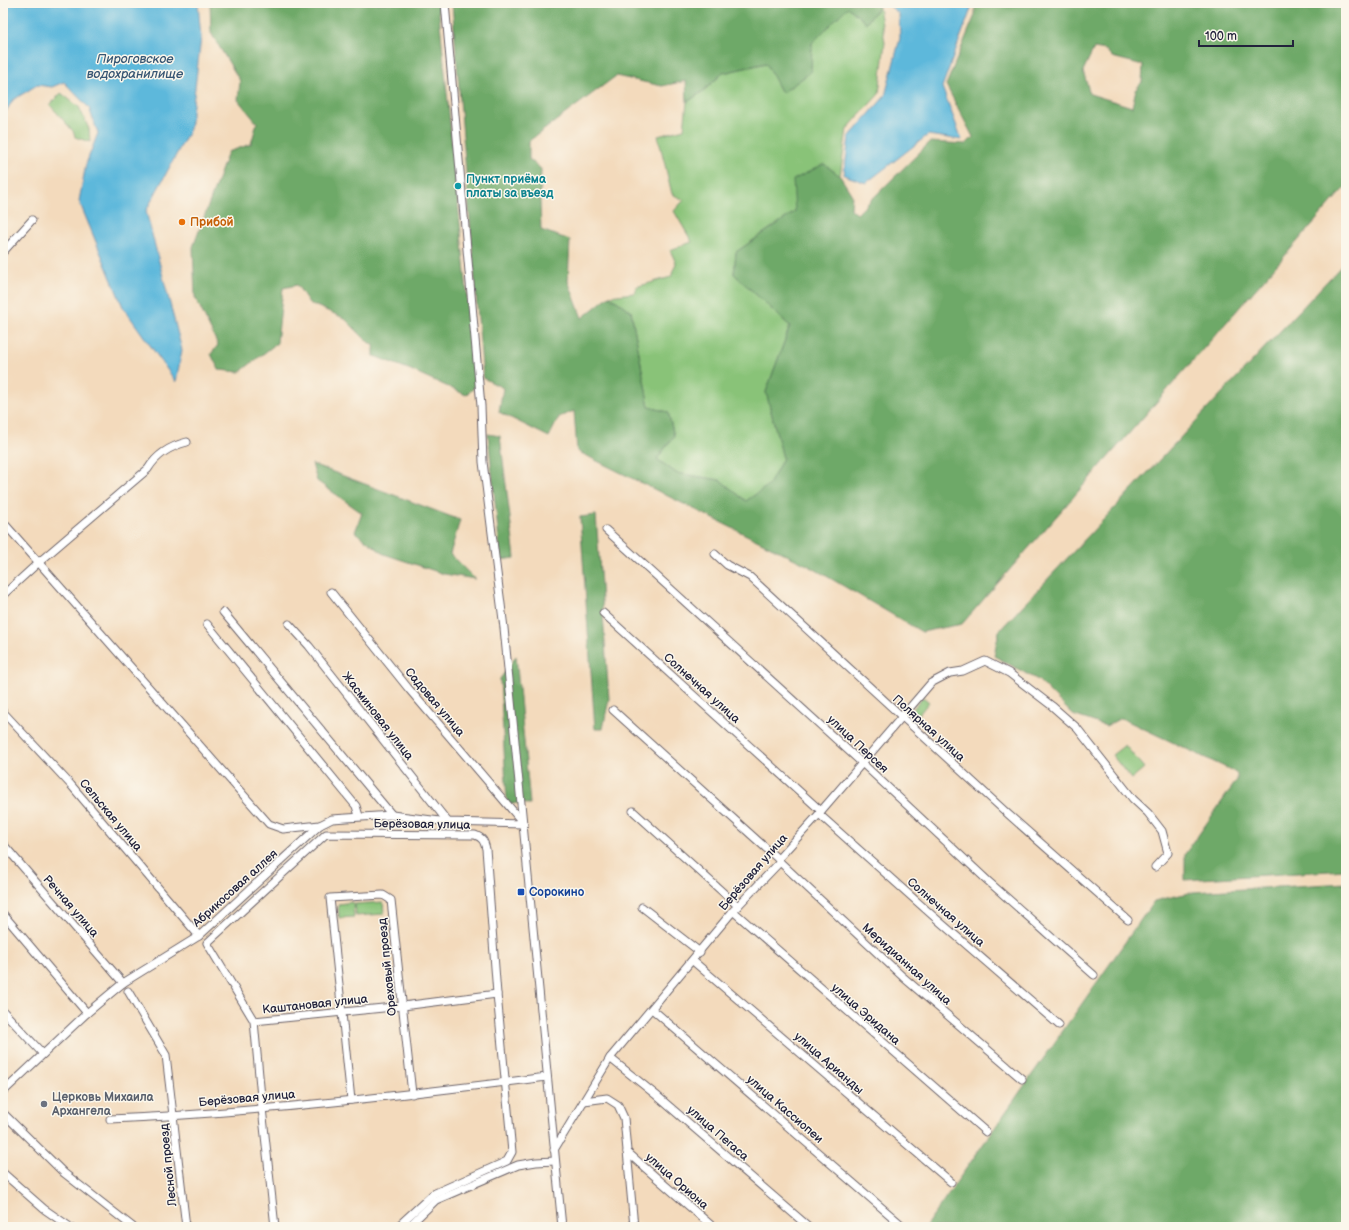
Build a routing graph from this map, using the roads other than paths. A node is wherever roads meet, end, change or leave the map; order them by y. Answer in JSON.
{"nodes":[{"id":1,"x":445,"y":3,"type":"edge"},
{"id":2,"x":32,"y":220,"type":"dead end"},
{"id":3,"x":3,"y":252,"type":"edge"},
{"id":4,"x":187,"y":442,"type":"dead end"},
{"id":5,"x":3,"y":522,"type":"edge"},
{"id":6,"x":606,"y":530,"type":"dead end"},
{"id":7,"x":715,"y":554,"type":"dead end"},
{"id":8,"x":38,"y":563,"type":"junction"},
{"id":9,"x":331,"y":592,"type":"dead end"},
{"id":10,"x":3,"y":595,"type":"edge"},
{"id":11,"x":223,"y":612,"type":"dead end"},
{"id":12,"x":603,"y":613,"type":"dead end"},
{"id":13,"x":207,"y":624,"type":"dead end"},
{"id":14,"x":289,"y":624,"type":"dead end"},
{"id":15,"x":613,"y":710,"type":"dead end"},
{"id":16,"x":3,"y":712,"type":"edge"},
{"id":17,"x":902,"y":717,"type":"junction"},
{"id":18,"x":862,"y":763,"type":"junction"},
{"id":19,"x":633,"y":811,"type":"dead end"},
{"id":20,"x":820,"y":813,"type":"junction"},
{"id":21,"x":359,"y":816,"type":"junction"},
{"id":22,"x":392,"y":816,"type":"junction"},
{"id":23,"x":448,"y":822,"type":"junction"},
{"id":24,"x":524,"y":824,"type":"junction"},
{"id":25,"x":320,"y":825,"type":"junction"},
{"id":26,"x":3,"y":844,"type":"edge"},
{"id":27,"x":779,"y":860,"type":"junction"},
{"id":28,"x":1155,"y":867,"type":"dead end"},
{"id":29,"x":642,"y":907,"type":"dead end"},
{"id":30,"x":736,"y":908,"type":"junction"},
{"id":31,"x":3,"y":914,"type":"edge"},
{"id":32,"x":1128,"y":920,"type":"dead end"},
{"id":33,"x":199,"y":936,"type":"junction"},
{"id":34,"x":700,"y":952,"type":"junction"},
{"id":35,"x":693,"y":961,"type":"junction"},
{"id":36,"x":1094,"y":975,"type":"dead end"},
{"id":37,"x":123,"y":983,"type":"junction"},
{"id":38,"x":128,"y":991,"type":"dead end"},
{"id":39,"x":497,"y":994,"type":"junction"},
{"id":40,"x":403,"y":1006,"type":"junction"},
{"id":41,"x":652,"y":1009,"type":"junction"},
{"id":42,"x":3,"y":1011,"type":"edge"},
{"id":43,"x":343,"y":1012,"type":"junction"},
{"id":44,"x":87,"y":1013,"type":"junction"},
{"id":45,"x":254,"y":1021,"type":"junction"},
{"id":46,"x":1059,"y":1025,"type":"dead end"},
{"id":47,"x":43,"y":1054,"type":"junction"},
{"id":48,"x":610,"y":1058,"type":"junction"},
{"id":49,"x":547,"y":1077,"type":"junction"},
{"id":50,"x":1022,"y":1079,"type":"dead end"},
{"id":51,"x":506,"y":1082,"type":"junction"},
{"id":52,"x":3,"y":1092,"type":"edge"},
{"id":53,"x":412,"y":1094,"type":"junction"},
{"id":54,"x":351,"y":1100,"type":"junction"},
{"id":55,"x":584,"y":1101,"type":"junction"},
{"id":56,"x":262,"y":1108,"type":"junction"},
{"id":57,"x":3,"y":1113,"type":"edge"},
{"id":58,"x":173,"y":1116,"type":"junction"},
{"id":59,"x":110,"y":1119,"type":"dead end"},
{"id":60,"x":986,"y":1132,"type":"dead end"},
{"id":61,"x":554,"y":1150,"type":"junction"},
{"id":62,"x":627,"y":1152,"type":"junction"},
{"id":63,"x":555,"y":1161,"type":"junction"},
{"id":64,"x":3,"y":1173,"type":"edge"},
{"id":65,"x":951,"y":1182,"type":"dead end"},
{"id":66,"x":70,"y":1227,"type":"edge"},
{"id":67,"x":133,"y":1227,"type":"edge"},
{"id":68,"x":186,"y":1227,"type":"edge"},
{"id":69,"x":275,"y":1227,"type":"edge"},
{"id":70,"x":398,"y":1227,"type":"edge"},
{"id":71,"x":408,"y":1227,"type":"edge"},
{"id":72,"x":562,"y":1227,"type":"edge"},
{"id":73,"x":634,"y":1227,"type":"edge"},
{"id":74,"x":713,"y":1227,"type":"edge"},
{"id":75,"x":810,"y":1227,"type":"edge"},
{"id":76,"x":904,"y":1227,"type":"edge"}],
"edges":[{"from":1,"to":24,"type":"street"},
{"from":2,"to":3,"type":"street"},
{"from":4,"to":8,"type":"street"},
{"from":5,"to":8,"type":"street"},
{"from":6,"to":18,"type":"street","name":"улица Персея"},
{"from":7,"to":17,"type":"street","name":"Полярная улица"},
{"from":8,"to":10,"type":"street"},
{"from":8,"to":25,"type":"street"},
{"from":9,"to":24,"type":"street","name":"Садовая улица"},
{"from":11,"to":22,"type":"street"},
{"from":12,"to":20,"type":"street","name":"Солнечная улица"},
{"from":13,"to":21,"type":"street"},
{"from":14,"to":23,"type":"street","name":"Жасминовая улица"},
{"from":15,"to":27,"type":"street","name":"Меридианная улица"},
{"from":16,"to":33,"type":"street","name":"Сельская улица"},
{"from":17,"to":18,"type":"street","name":"Берёзовая улица"},
{"from":17,"to":28,"type":"street","name":"Берёзовая улица"},
{"from":17,"to":32,"type":"street","name":"Полярная улица"},
{"from":18,"to":20,"type":"street","name":"Берёзовая улица"},
{"from":18,"to":36,"type":"street","name":"улица Персея"},
{"from":19,"to":30,"type":"street","name":"улица Эридана"},
{"from":20,"to":27,"type":"street","name":"Берёзовая улица"},
{"from":20,"to":46,"type":"street","name":"Солнечная улица"},
{"from":21,"to":22,"type":"street","name":"Абрикосовая аллея"},
{"from":21,"to":25,"type":"street","name":"Абрикосовая аллея"},
{"from":22,"to":23,"type":"street","name":"Абрикосовая аллея"},
{"from":23,"to":24,"type":"street","name":"Абрикосовая аллея"},
{"from":24,"to":49,"type":"street"},
{"from":25,"to":33,"type":"street","name":"Абрикосовая аллея"},
{"from":26,"to":37,"type":"street","name":"Речная улица"},
{"from":27,"to":30,"type":"street","name":"Берёзовая улица"},
{"from":27,"to":50,"type":"street","name":"Меридианная улица"},
{"from":29,"to":34,"type":"street"},
{"from":30,"to":34,"type":"street","name":"Берёзовая улица"},
{"from":30,"to":60,"type":"street","name":"улица Эридана"},
{"from":31,"to":44,"type":"street"},
{"from":33,"to":37,"type":"street","name":"Абрикосовая аллея"},
{"from":34,"to":35,"type":"street","name":"Берёзовая улица"},
{"from":35,"to":41,"type":"street","name":"Берёзовая улица"},
{"from":35,"to":65,"type":"street","name":"улица Арианды"},
{"from":37,"to":44,"type":"street","name":"Абрикосовая аллея"},
{"from":38,"to":58,"type":"street","name":"Лесной проезд"},
{"from":39,"to":40,"type":"street","name":"Каштановая улица"},
{"from":39,"to":45,"type":"street","name":"Берёзовая улица"},
{"from":39,"to":51,"type":"street","name":"Берёзовая улица"},
{"from":40,"to":43,"type":"street","name":"Каштановая улица"},
{"from":40,"to":43,"type":"street","name":"Ореховый проезд"},
{"from":40,"to":53,"type":"street","name":"Ореховый проезд"},
{"from":41,"to":48,"type":"street","name":"Берёзовая улица"},
{"from":41,"to":76,"type":"street","name":"улица Кассиопеи"},
{"from":42,"to":47,"type":"street"},
{"from":43,"to":45,"type":"street","name":"Каштановая улица"},
{"from":43,"to":54,"type":"street"},
{"from":44,"to":47,"type":"street","name":"Абрикосовая аллея"},
{"from":45,"to":56,"type":"street"},
{"from":47,"to":52,"type":"street","name":"Абрикосовая аллея"},
{"from":48,"to":55,"type":"street","name":"Берёзовая улица"},
{"from":48,"to":75,"type":"street","name":"улица Пегаса"},
{"from":49,"to":51,"type":"street","name":"Берёзовая улица"},
{"from":49,"to":61,"type":"street"},
{"from":51,"to":53,"type":"street","name":"Берёзовая улица"},
{"from":51,"to":70,"type":"street","name":"Берёзовая улица"},
{"from":53,"to":54,"type":"street","name":"Берёзовая улица"},
{"from":54,"to":56,"type":"street","name":"Берёзовая улица"},
{"from":55,"to":61,"type":"street","name":"Берёзовая улица"},
{"from":55,"to":62,"type":"street"},
{"from":56,"to":58,"type":"street","name":"Берёзовая улица"},
{"from":56,"to":69,"type":"street"},
{"from":57,"to":67,"type":"street"},
{"from":58,"to":59,"type":"street","name":"Берёзовая улица"},
{"from":58,"to":68,"type":"street","name":"Лесной проезд"},
{"from":61,"to":63,"type":"street"},
{"from":62,"to":73,"type":"street"},
{"from":62,"to":74,"type":"street","name":"улица Ориона"},
{"from":63,"to":71,"type":"street"},
{"from":63,"to":72,"type":"street"},
{"from":64,"to":66,"type":"street"}]}
